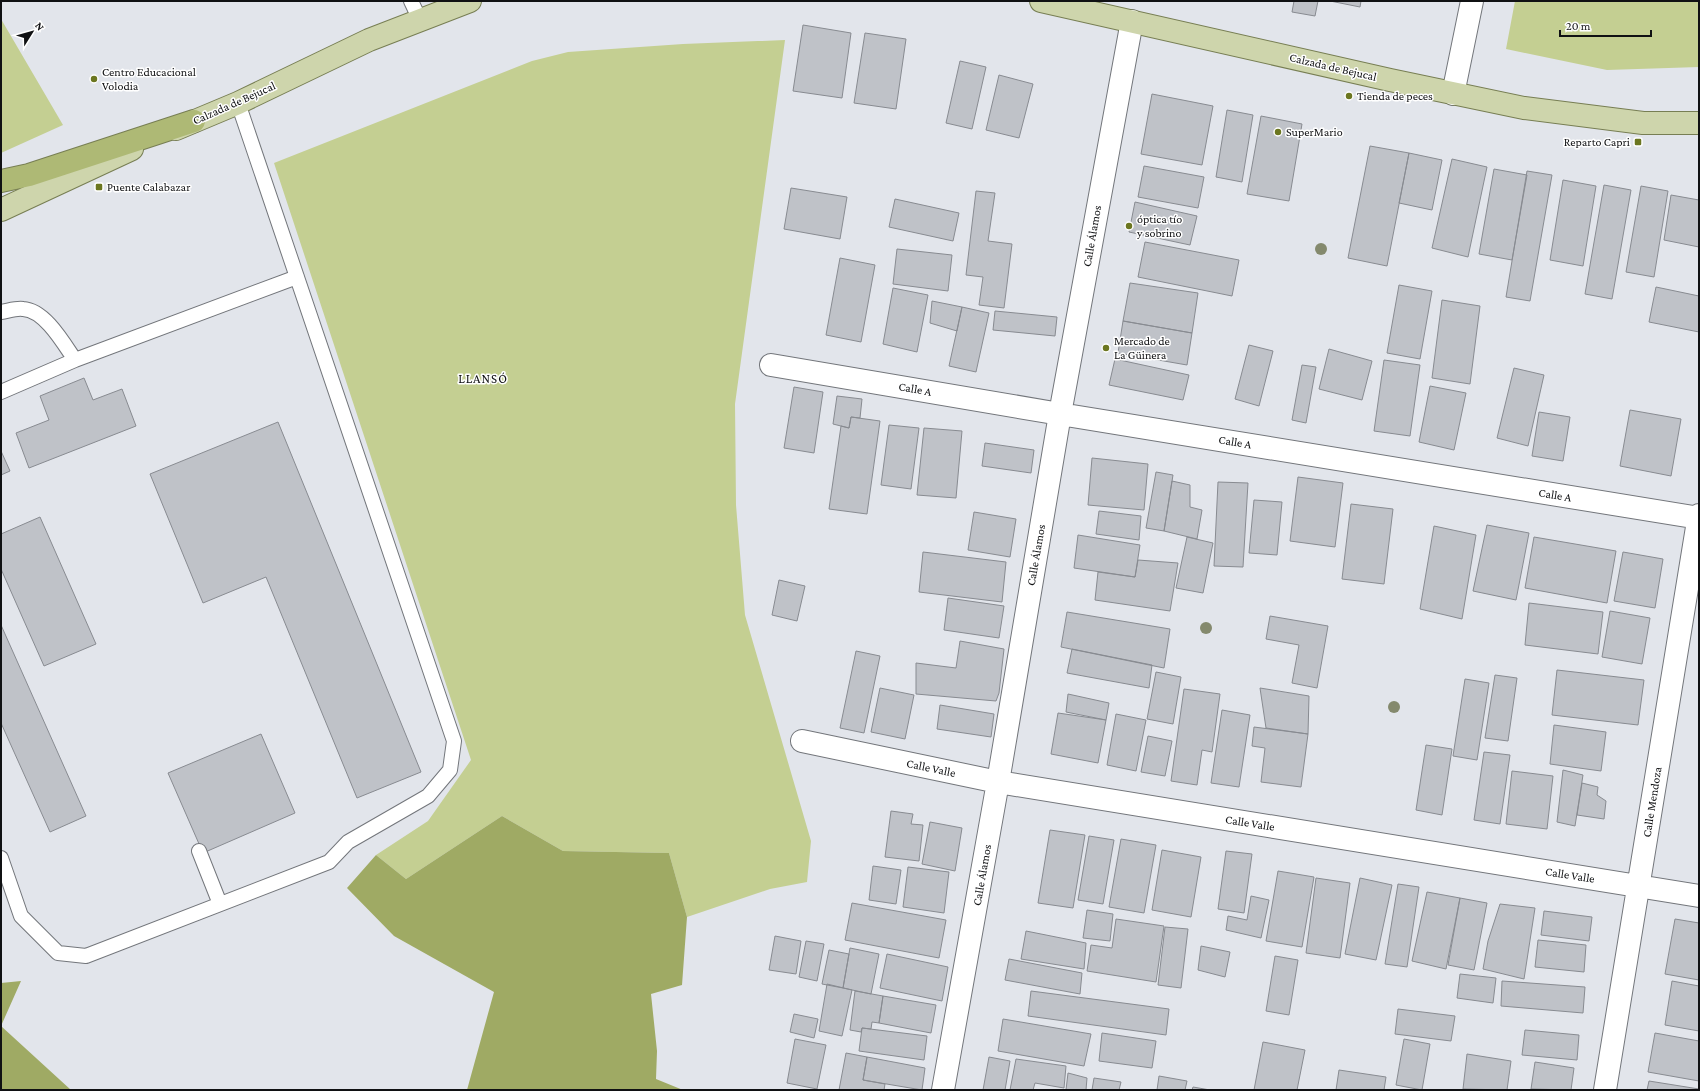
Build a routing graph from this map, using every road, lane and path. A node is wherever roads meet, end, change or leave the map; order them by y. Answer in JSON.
{"nodes":[{"id":1,"x":470,"y":1,"type":"edge"},
{"id":2,"x":1041,"y":1,"type":"edge"},
{"id":3,"x":1472,"y":1,"type":"edge"},
{"id":4,"x":415,"y":10,"type":"edge"},
{"id":5,"x":1132,"y":21,"type":"junction"},
{"id":6,"x":1453,"y":94,"type":"junction"},
{"id":7,"x":238,"y":103,"type":"junction"},
{"id":8,"x":194,"y":121,"type":"junction"},
{"id":9,"x":1699,"y":123,"type":"edge"},
{"id":10,"x":1,"y":181,"type":"edge"},
{"id":11,"x":1,"y":210,"type":"edge"},
{"id":12,"x":297,"y":277,"type":"junction"},
{"id":13,"x":1,"y":312,"type":"edge"},
{"id":14,"x":75,"y":360,"type":"junction"},
{"id":15,"x":771,"y":364,"type":"dead end"},
{"id":16,"x":1,"y":392,"type":"edge"},
{"id":17,"x":1060,"y":414,"type":"junction"},
{"id":18,"x":1699,"y":517,"type":"edge"},
{"id":19,"x":802,"y":741,"type":"dead end"},
{"id":20,"x":998,"y":782,"type":"junction"},
{"id":21,"x":199,"y":851,"type":"dead end"},
{"id":22,"x":1,"y":858,"type":"edge"},
{"id":23,"x":1639,"y":886,"type":"junction"},
{"id":24,"x":1699,"y":896,"type":"edge"},
{"id":25,"x":220,"y":904,"type":"junction"},
{"id":26,"x":943,"y":1090,"type":"edge"},
{"id":27,"x":1605,"y":1090,"type":"edge"}],
"edges":[{"from":1,"to":4,"type":"main road","name":"Calzada de Bejucal"},
{"from":2,"to":5,"type":"main road","name":"Calzada de Bejucal"},
{"from":3,"to":6,"type":"street"},
{"from":4,"to":7,"type":"main road","name":"Calzada de Bejucal"},
{"from":5,"to":6,"type":"main road","name":"Calzada de Bejucal"},
{"from":5,"to":17,"type":"street","name":"Calle Álamos"},
{"from":6,"to":9,"type":"main road","name":"Calzada de Bejucal"},
{"from":7,"to":8,"type":"main road","name":"Calzada de Bejucal"},
{"from":7,"to":12,"type":"lane"},
{"from":8,"to":10,"type":"highway"},
{"from":8,"to":11,"type":"main road","name":"Calzada de Bejucal"},
{"from":12,"to":14,"type":"lane"},
{"from":12,"to":25,"type":"lane"},
{"from":13,"to":14,"type":"lane"},
{"from":14,"to":16,"type":"lane"},
{"from":15,"to":17,"type":"street","name":"Calle A"},
{"from":17,"to":18,"type":"street","name":"Calle A"},
{"from":17,"to":20,"type":"street","name":"Calle Álamos"},
{"from":18,"to":23,"type":"street","name":"Calle Mendoza"},
{"from":19,"to":20,"type":"street","name":"Calle Valle"},
{"from":20,"to":23,"type":"street","name":"Calle Valle"},
{"from":20,"to":26,"type":"street","name":"Calle Álamos"},
{"from":21,"to":25,"type":"lane"},
{"from":22,"to":25,"type":"lane"},
{"from":23,"to":24,"type":"street","name":"Calle Valle"},
{"from":23,"to":27,"type":"street","name":"Calle Mendoza"}]}
